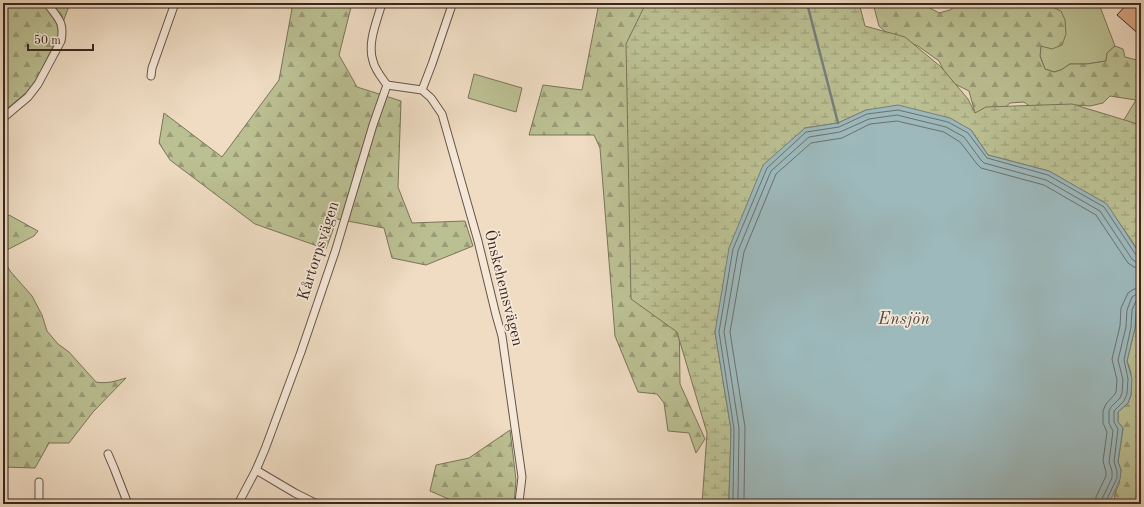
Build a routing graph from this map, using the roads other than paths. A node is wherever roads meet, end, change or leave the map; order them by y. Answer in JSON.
{"nodes":[{"id":1,"x":47,"y":3,"type":"edge"},
{"id":2,"x":175,"y":3,"type":"edge"},
{"id":3,"x":382,"y":3,"type":"edge"},
{"id":4,"x":451,"y":8,"type":"dead end"},
{"id":5,"x":150,"y":76,"type":"dead end"},
{"id":6,"x":387,"y":85,"type":"junction"},
{"id":7,"x":422,"y":90,"type":"junction"},
{"id":8,"x":3,"y":118,"type":"edge"},
{"id":9,"x":108,"y":454,"type":"dead end"},
{"id":10,"x":256,"y":470,"type":"junction"},
{"id":11,"x":39,"y":482,"type":"dead end"},
{"id":12,"x":520,"y":503,"type":"edge"},
{"id":13,"x":39,"y":504,"type":"edge"},
{"id":14,"x":128,"y":504,"type":"edge"},
{"id":15,"x":238,"y":504,"type":"edge"},
{"id":16,"x":317,"y":504,"type":"edge"}],
"edges":[{"from":1,"to":8,"type":"street"},
{"from":2,"to":5,"type":"street"},
{"from":3,"to":6,"type":"street"},
{"from":4,"to":7,"type":"street"},
{"from":6,"to":7,"type":"street"},
{"from":6,"to":10,"type":"street","name":"Kårtorpsvägen"},
{"from":7,"to":12,"type":"street","name":"Önskehemsvägen"},
{"from":9,"to":14,"type":"street"},
{"from":10,"to":15,"type":"street","name":"Kårtorpsvägen"},
{"from":10,"to":16,"type":"street"},
{"from":11,"to":13,"type":"street"}]}
